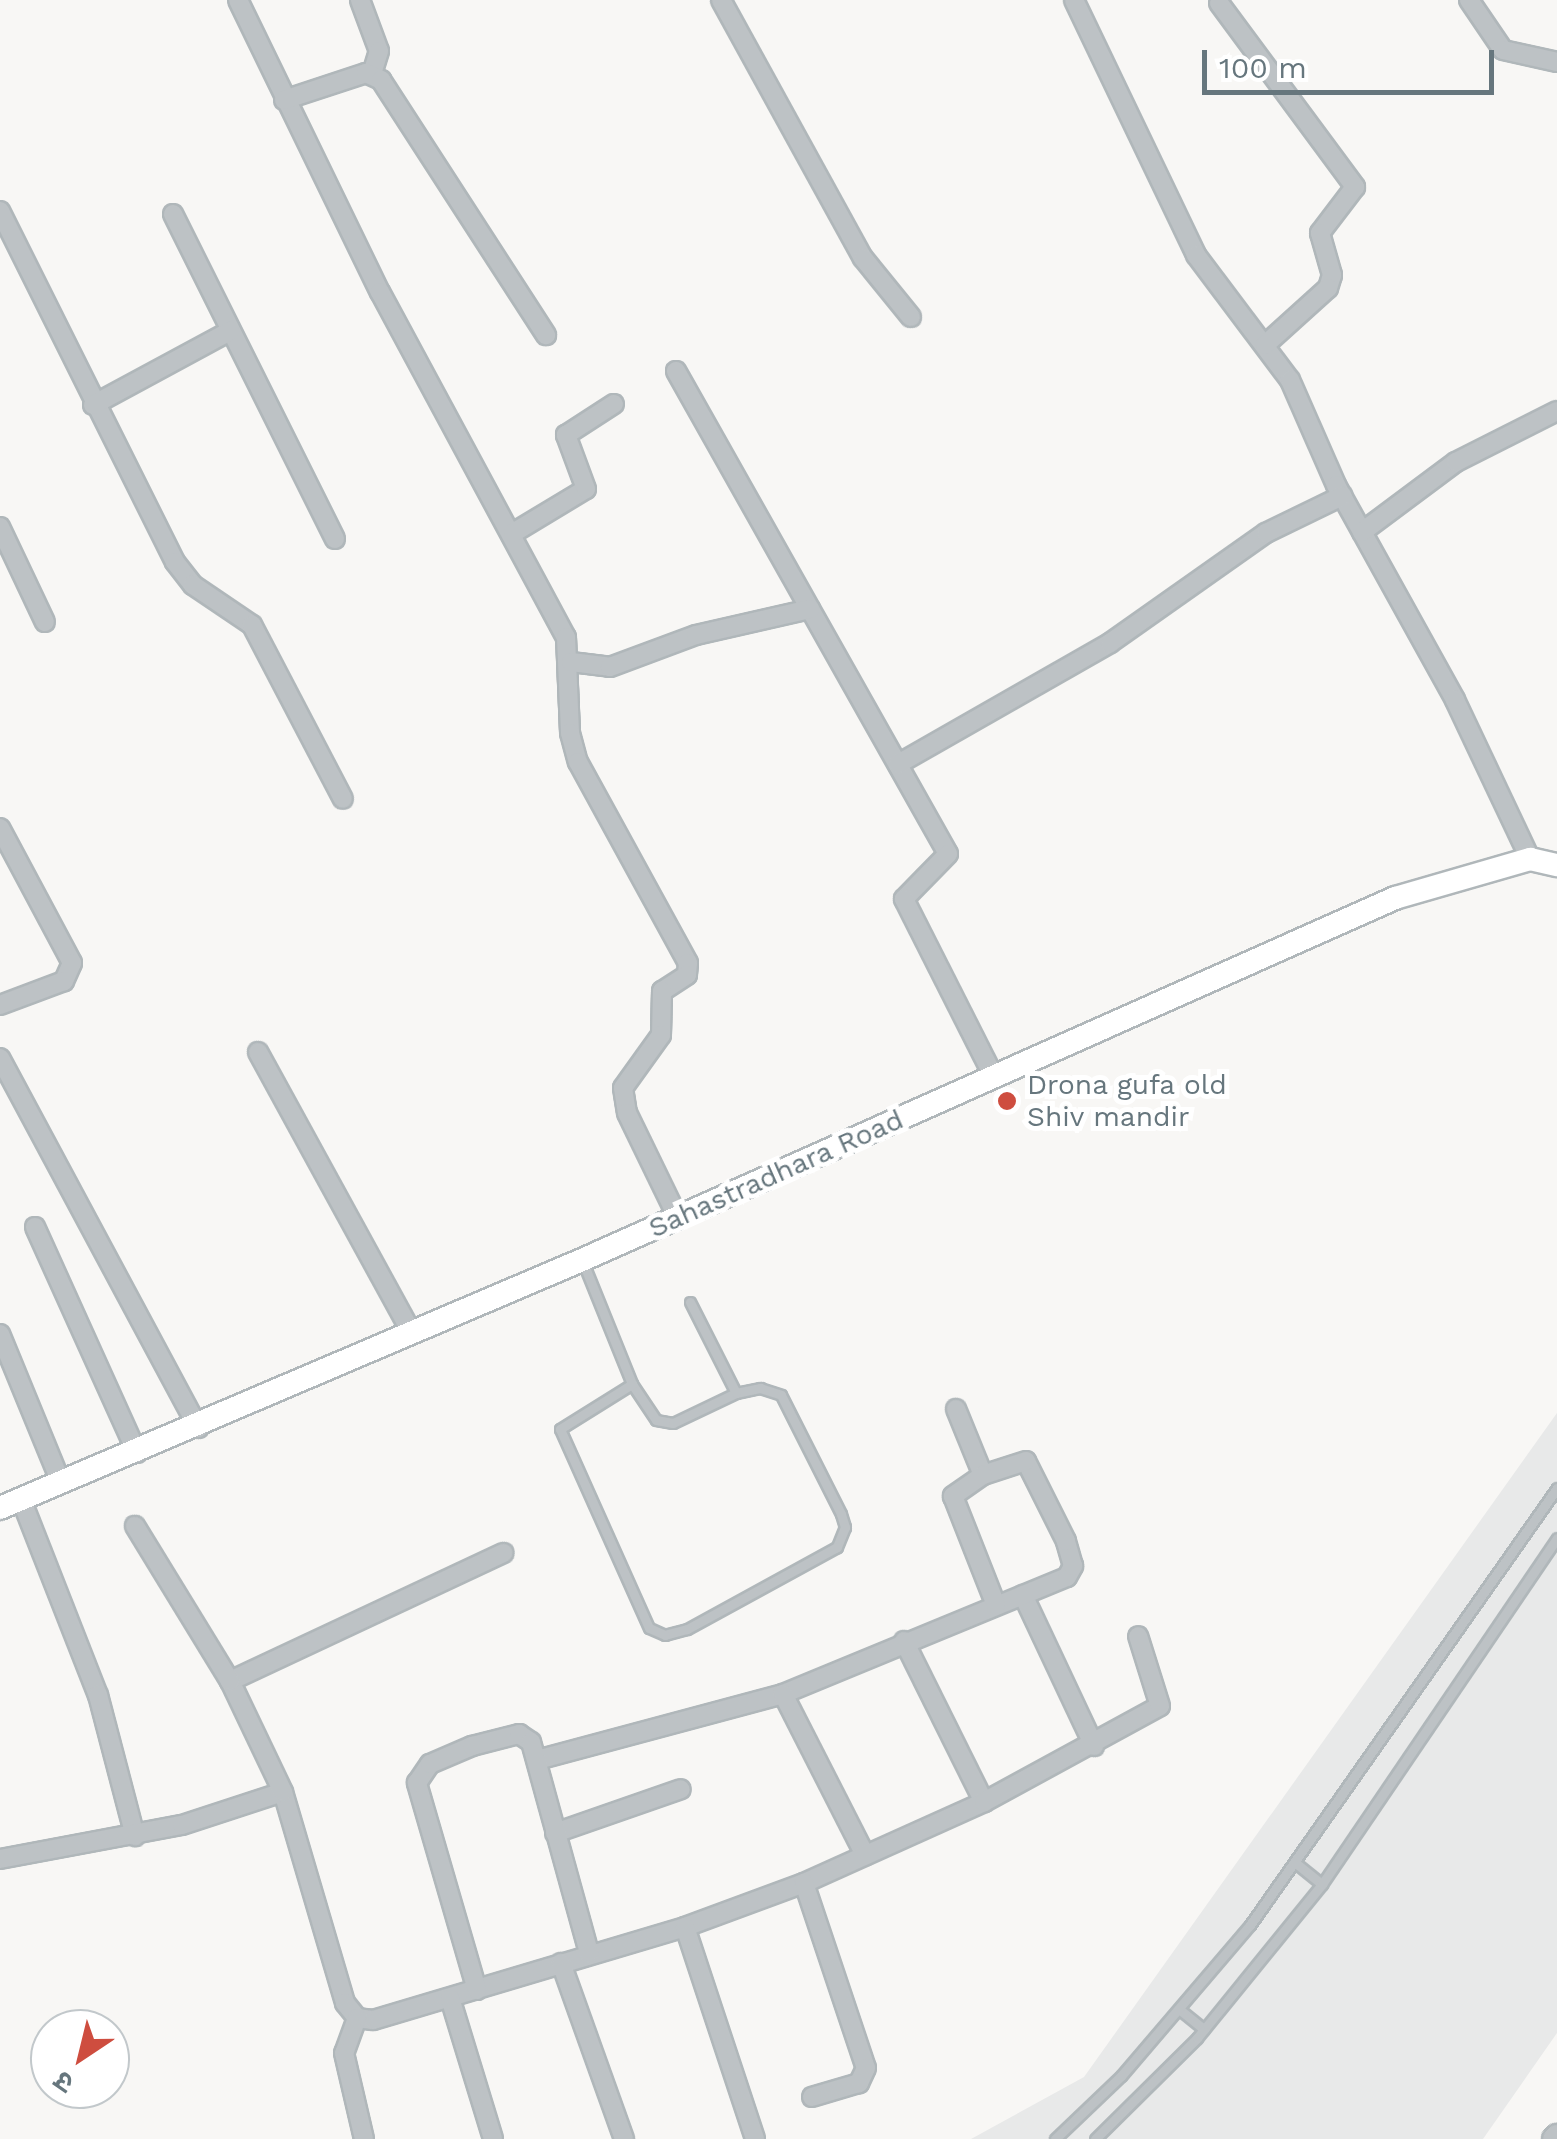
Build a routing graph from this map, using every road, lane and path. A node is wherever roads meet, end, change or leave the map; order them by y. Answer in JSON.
{"nodes":[{"id":1,"x":238,"y":0,"type":"edge"},
{"id":2,"x":360,"y":0,"type":"edge"},
{"id":3,"x":720,"y":0,"type":"edge"},
{"id":4,"x":1074,"y":0,"type":"edge"},
{"id":5,"x":1474,"y":2,"type":"edge"},
{"id":6,"x":1219,"y":3,"type":"dead end"},
{"id":7,"x":1557,"y":62,"type":"edge"},
{"id":8,"x":372,"y":74,"type":"junction"},
{"id":9,"x":284,"y":100,"type":"junction"},
{"id":10,"x":0,"y":212,"type":"edge"},
{"id":11,"x":173,"y":214,"type":"dead end"},
{"id":12,"x":912,"y":317,"type":"dead end"},
{"id":13,"x":230,"y":331,"type":"junction"},
{"id":14,"x":546,"y":335,"type":"dead end"},
{"id":15,"x":1265,"y":345,"type":"junction"},
{"id":16,"x":676,"y":371,"type":"dead end"},
{"id":17,"x":614,"y":404,"type":"dead end"},
{"id":18,"x":92,"y":405,"type":"junction"},
{"id":19,"x":1557,"y":411,"type":"edge"},
{"id":20,"x":1342,"y":496,"type":"junction"},
{"id":21,"x":0,"y":526,"type":"edge"},
{"id":22,"x":1362,"y":532,"type":"junction"},
{"id":23,"x":513,"y":533,"type":"junction"},
{"id":24,"x":334,"y":539,"type":"dead end"},
{"id":25,"x":810,"y":608,"type":"junction"},
{"id":26,"x":45,"y":622,"type":"dead end"},
{"id":27,"x":571,"y":662,"type":"junction"},
{"id":28,"x":898,"y":764,"type":"junction"},
{"id":29,"x":343,"y":799,"type":"dead end"},
{"id":30,"x":0,"y":828,"type":"edge"},
{"id":31,"x":1530,"y":859,"type":"junction"},
{"id":32,"x":1557,"y":865,"type":"edge"},
{"id":33,"x":0,"y":1006,"type":"edge"},
{"id":34,"x":258,"y":1052,"type":"dead end"},
{"id":35,"x":0,"y":1058,"type":"edge"},
{"id":36,"x":994,"y":1076,"type":"junction"},
{"id":37,"x":678,"y":1218,"type":"junction"},
{"id":38,"x":35,"y":1227,"type":"dead end"},
{"id":39,"x":582,"y":1260,"type":"junction"},
{"id":40,"x":690,"y":1302,"type":"dead end"},
{"id":41,"x":411,"y":1331,"type":"junction"},
{"id":42,"x":0,"y":1334,"type":"edge"},
{"id":43,"x":632,"y":1384,"type":"junction"},
{"id":44,"x":736,"y":1392,"type":"junction"},
{"id":45,"x":956,"y":1409,"type":"dead end"},
{"id":46,"x":198,"y":1428,"type":"junction"},
{"id":47,"x":137,"y":1452,"type":"junction"},
{"id":48,"x":983,"y":1476,"type":"junction"},
{"id":49,"x":62,"y":1483,"type":"junction"},
{"id":50,"x":1557,"y":1488,"type":"edge"},
{"id":51,"x":11,"y":1503,"type":"edge"},
{"id":52,"x":135,"y":1526,"type":"dead end"},
{"id":53,"x":1557,"y":1538,"type":"edge"},
{"id":54,"x":503,"y":1553,"type":"dead end"},
{"id":55,"x":1023,"y":1596,"type":"junction"},
{"id":56,"x":996,"y":1605,"type":"junction"},
{"id":57,"x":1138,"y":1636,"type":"dead end"},
{"id":58,"x":904,"y":1641,"type":"junction"},
{"id":59,"x":230,"y":1681,"type":"junction"},
{"id":60,"x":784,"y":1694,"type":"junction"},
{"id":61,"x":1094,"y":1746,"type":"junction"},
{"id":62,"x":537,"y":1760,"type":"junction"},
{"id":63,"x":681,"y":1790,"type":"dead end"},
{"id":64,"x":283,"y":1792,"type":"junction"},
{"id":65,"x":984,"y":1802,"type":"junction"},
{"id":66,"x":555,"y":1833,"type":"junction"},
{"id":67,"x":134,"y":1836,"type":"junction"},
{"id":68,"x":865,"y":1855,"type":"junction"},
{"id":69,"x":0,"y":1859,"type":"edge"},
{"id":70,"x":1297,"y":1864,"type":"junction"},
{"id":71,"x":804,"y":1883,"type":"junction"},
{"id":72,"x":1322,"y":1884,"type":"junction"},
{"id":73,"x":684,"y":1927,"type":"junction"},
{"id":74,"x":588,"y":1952,"type":"junction"},
{"id":75,"x":561,"y":1962,"type":"junction"},
{"id":76,"x":477,"y":1990,"type":"junction"},
{"id":77,"x":450,"y":1998,"type":"junction"},
{"id":78,"x":1179,"y":2009,"type":"junction"},
{"id":79,"x":357,"y":2018,"type":"junction"},
{"id":80,"x":1204,"y":2028,"type":"junction"},
{"id":81,"x":812,"y":2098,"type":"dead end"},
{"id":82,"x":364,"y":2139,"type":"edge"},
{"id":83,"x":493,"y":2139,"type":"edge"},
{"id":84,"x":624,"y":2139,"type":"edge"},
{"id":85,"x":755,"y":2139,"type":"edge"},
{"id":86,"x":1054,"y":2139,"type":"edge"},
{"id":87,"x":1095,"y":2139,"type":"edge"}],
"edges":[{"from":1,"to":9,"type":"street"},
{"from":2,"to":8,"type":"street"},
{"from":3,"to":12,"type":"street"},
{"from":4,"to":15,"type":"street"},
{"from":5,"to":7,"type":"street"},
{"from":6,"to":15,"type":"street"},
{"from":8,"to":9,"type":"street"},
{"from":8,"to":14,"type":"street"},
{"from":9,"to":23,"type":"street"},
{"from":10,"to":18,"type":"street"},
{"from":11,"to":13,"type":"street"},
{"from":13,"to":18,"type":"street"},
{"from":13,"to":24,"type":"street"},
{"from":15,"to":20,"type":"street"},
{"from":16,"to":25,"type":"street"},
{"from":17,"to":23,"type":"street"},
{"from":18,"to":29,"type":"street"},
{"from":19,"to":22,"type":"street"},
{"from":20,"to":22,"type":"street"},
{"from":20,"to":28,"type":"street"},
{"from":21,"to":26,"type":"street"},
{"from":22,"to":31,"type":"street"},
{"from":23,"to":27,"type":"street"},
{"from":25,"to":27,"type":"street"},
{"from":25,"to":28,"type":"street"},
{"from":27,"to":37,"type":"street"},
{"from":28,"to":36,"type":"street"},
{"from":30,"to":33,"type":"street"},
{"from":31,"to":32,"type":"main road","name":"Sahastradhara Road"},
{"from":31,"to":36,"type":"main road","name":"Sahastradhara Road"},
{"from":34,"to":41,"type":"street"},
{"from":35,"to":46,"type":"street"},
{"from":36,"to":37,"type":"main road","name":"Sahastradhara Road"},
{"from":37,"to":39,"type":"main road","name":"Sahastradhara Road"},
{"from":38,"to":47,"type":"street"},
{"from":39,"to":41,"type":"main road","name":"Sahastradhara Road"},
{"from":39,"to":43,"type":"lane"},
{"from":40,"to":44,"type":"lane"},
{"from":41,"to":46,"type":"main road","name":"Sahastradhara Road"},
{"from":42,"to":49,"type":"street"},
{"from":43,"to":44,"type":"lane"},
{"from":43,"to":44,"type":"lane"},
{"from":45,"to":48,"type":"street"},
{"from":46,"to":47,"type":"main road","name":"Sahastradhara Road"},
{"from":47,"to":49,"type":"main road","name":"Sahastradhara Road"},
{"from":48,"to":55,"type":"street"},
{"from":48,"to":56,"type":"street"},
{"from":49,"to":51,"type":"main road","name":"Sahastradhara Road"},
{"from":50,"to":70,"type":"lane"},
{"from":51,"to":67,"type":"street"},
{"from":52,"to":59,"type":"street"},
{"from":53,"to":72,"type":"lane"},
{"from":54,"to":59,"type":"street"},
{"from":55,"to":56,"type":"street"},
{"from":55,"to":61,"type":"street"},
{"from":56,"to":58,"type":"street"},
{"from":57,"to":61,"type":"street"},
{"from":58,"to":60,"type":"street"},
{"from":58,"to":65,"type":"street"},
{"from":59,"to":64,"type":"street"},
{"from":60,"to":62,"type":"street"},
{"from":60,"to":68,"type":"street"},
{"from":61,"to":65,"type":"street"},
{"from":62,"to":66,"type":"street"},
{"from":62,"to":76,"type":"street"},
{"from":63,"to":66,"type":"street"},
{"from":64,"to":67,"type":"street"},
{"from":64,"to":79,"type":"street"},
{"from":65,"to":68,"type":"street"},
{"from":66,"to":74,"type":"street"},
{"from":67,"to":69,"type":"street"},
{"from":68,"to":71,"type":"street"},
{"from":70,"to":72,"type":"lane"},
{"from":70,"to":78,"type":"lane"},
{"from":71,"to":73,"type":"street"},
{"from":71,"to":81,"type":"street"},
{"from":72,"to":80,"type":"lane"},
{"from":73,"to":74,"type":"street"},
{"from":73,"to":85,"type":"street"},
{"from":74,"to":75,"type":"street"},
{"from":75,"to":76,"type":"street"},
{"from":75,"to":84,"type":"street"},
{"from":76,"to":77,"type":"street"},
{"from":77,"to":79,"type":"street"},
{"from":77,"to":83,"type":"street"},
{"from":78,"to":80,"type":"lane"},
{"from":78,"to":86,"type":"lane"},
{"from":79,"to":82,"type":"street"},
{"from":80,"to":87,"type":"lane"}]}
